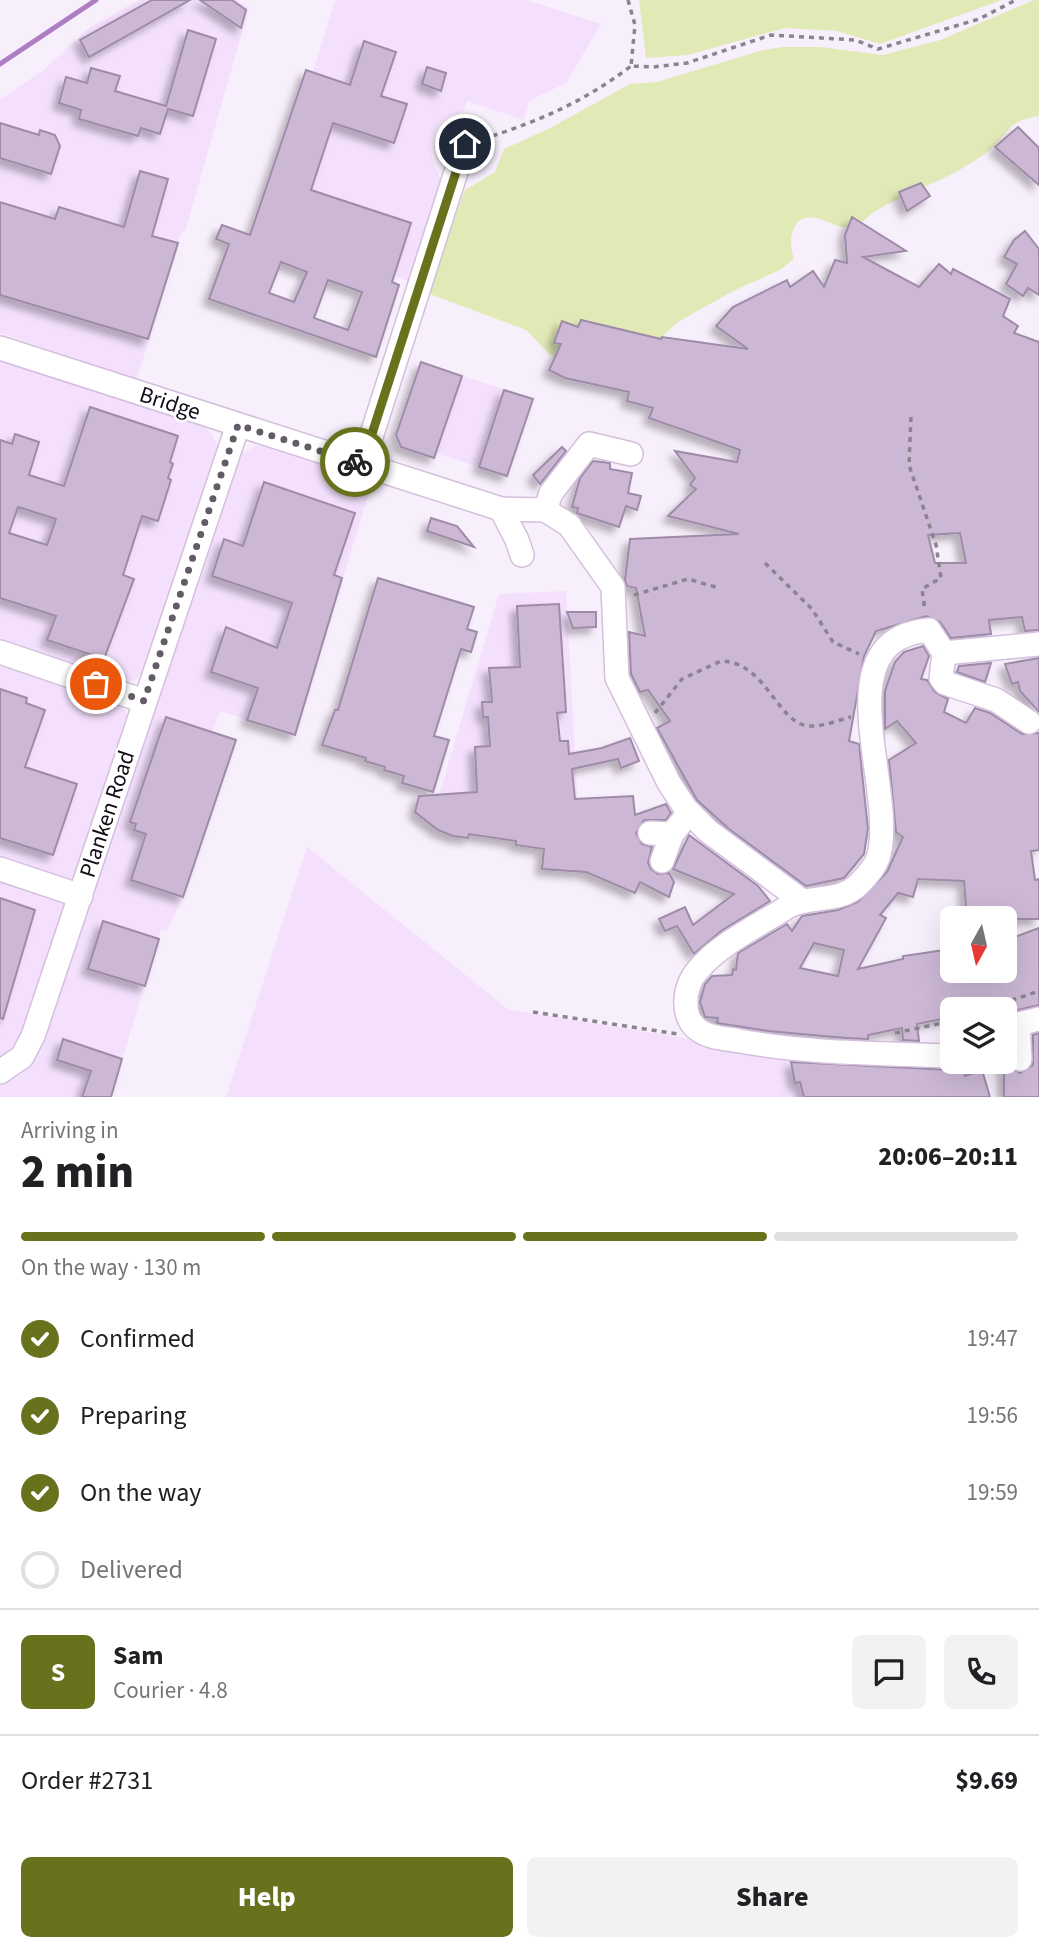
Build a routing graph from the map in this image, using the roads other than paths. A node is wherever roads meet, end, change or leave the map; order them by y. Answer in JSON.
{"nodes":[{"id":1,"x":465,"y":144,"type":"dead end"},
{"id":2,"x":0,"y":348,"type":"edge"},
{"id":3,"x":238,"y":425,"type":"junction"},
{"id":4,"x":631,"y":454,"type":"dead end"},
{"id":5,"x":362,"y":465,"type":"junction"},
{"id":6,"x":501,"y":509,"type":"junction"},
{"id":7,"x":545,"y":510,"type":"junction"},
{"id":8,"x":522,"y":555,"type":"dead end"},
{"id":9,"x":1039,"y":644,"type":"edge"},
{"id":10,"x":0,"y":652,"type":"edge"},
{"id":11,"x":944,"y":653,"type":"junction"},
{"id":12,"x":144,"y":701,"type":"junction"},
{"id":13,"x":1029,"y":722,"type":"dead end"},
{"id":14,"x":689,"y":813,"type":"junction"},
{"id":15,"x":662,"y":860,"type":"dead end"},
{"id":16,"x":0,"y":869,"type":"edge"},
{"id":17,"x":80,"y":896,"type":"junction"},
{"id":18,"x":801,"y":900,"type":"junction"},
{"id":19,"x":1039,"y":1019,"type":"edge"},
{"id":20,"x":940,"y":1055,"type":"edge"},
{"id":21,"x":1021,"y":1060,"type":"edge"},
{"id":22,"x":0,"y":1072,"type":"edge"}],
"edges":[{"from":1,"to":5,"type":"street"},
{"from":2,"to":3,"type":"street","name":"Bridge"},
{"from":3,"to":5,"type":"street","name":"Bridge"},
{"from":3,"to":12,"type":"street","name":"Planken Road"},
{"from":4,"to":7,"type":"street"},
{"from":5,"to":6,"type":"street","name":"Bridge"},
{"from":6,"to":7,"type":"street","name":"Bridge"},
{"from":6,"to":8,"type":"street"},
{"from":7,"to":14,"type":"street"},
{"from":9,"to":11,"type":"street"},
{"from":10,"to":12,"type":"street"},
{"from":11,"to":13,"type":"street"},
{"from":11,"to":18,"type":"street"},
{"from":12,"to":17,"type":"street","name":"Planken Road"},
{"from":14,"to":15,"type":"street"},
{"from":14,"to":18,"type":"street"},
{"from":16,"to":17,"type":"street"},
{"from":17,"to":22,"type":"street","name":"Planken Road"},
{"from":18,"to":20,"type":"street"},
{"from":19,"to":21,"type":"street"}]}
